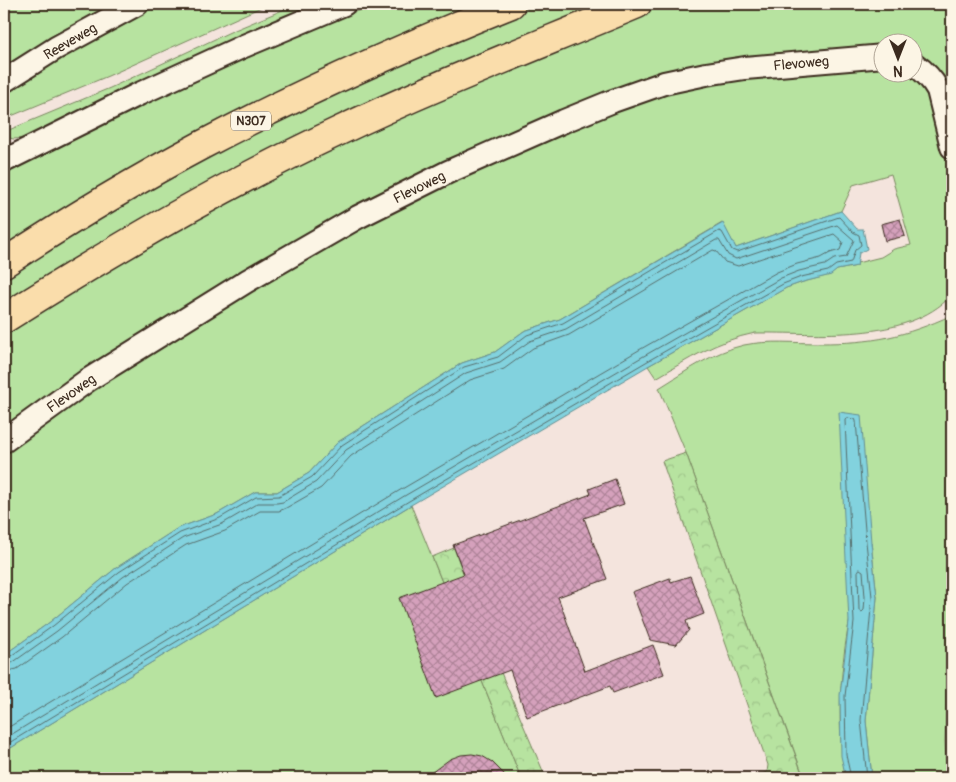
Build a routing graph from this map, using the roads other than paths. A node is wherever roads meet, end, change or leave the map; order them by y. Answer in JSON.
{"nodes":[{"id":1,"x":137,"y":4,"type":"edge"},
{"id":2,"x":344,"y":4,"type":"edge"},
{"id":3,"x":511,"y":4,"type":"edge"},
{"id":4,"x":637,"y":4,"type":"edge"},
{"id":5,"x":874,"y":57,"type":"edge"},
{"id":6,"x":924,"y":71,"type":"edge"},
{"id":7,"x":4,"y":80,"type":"edge"},
{"id":8,"x":952,"y":147,"type":"edge"},
{"id":9,"x":4,"y":161,"type":"edge"},
{"id":10,"x":4,"y":263,"type":"edge"},
{"id":11,"x":4,"y":319,"type":"edge"},
{"id":12,"x":4,"y":441,"type":"edge"}],
"edges":[{"from":1,"to":7,"type":"street","name":"Reeveweg"},
{"from":2,"to":9,"type":"street"},
{"from":3,"to":10,"type":"highway","number":"N307"},
{"from":4,"to":11,"type":"highway"},
{"from":5,"to":12,"type":"street","name":"Flevoweg"},
{"from":6,"to":8,"type":"street"}]}
